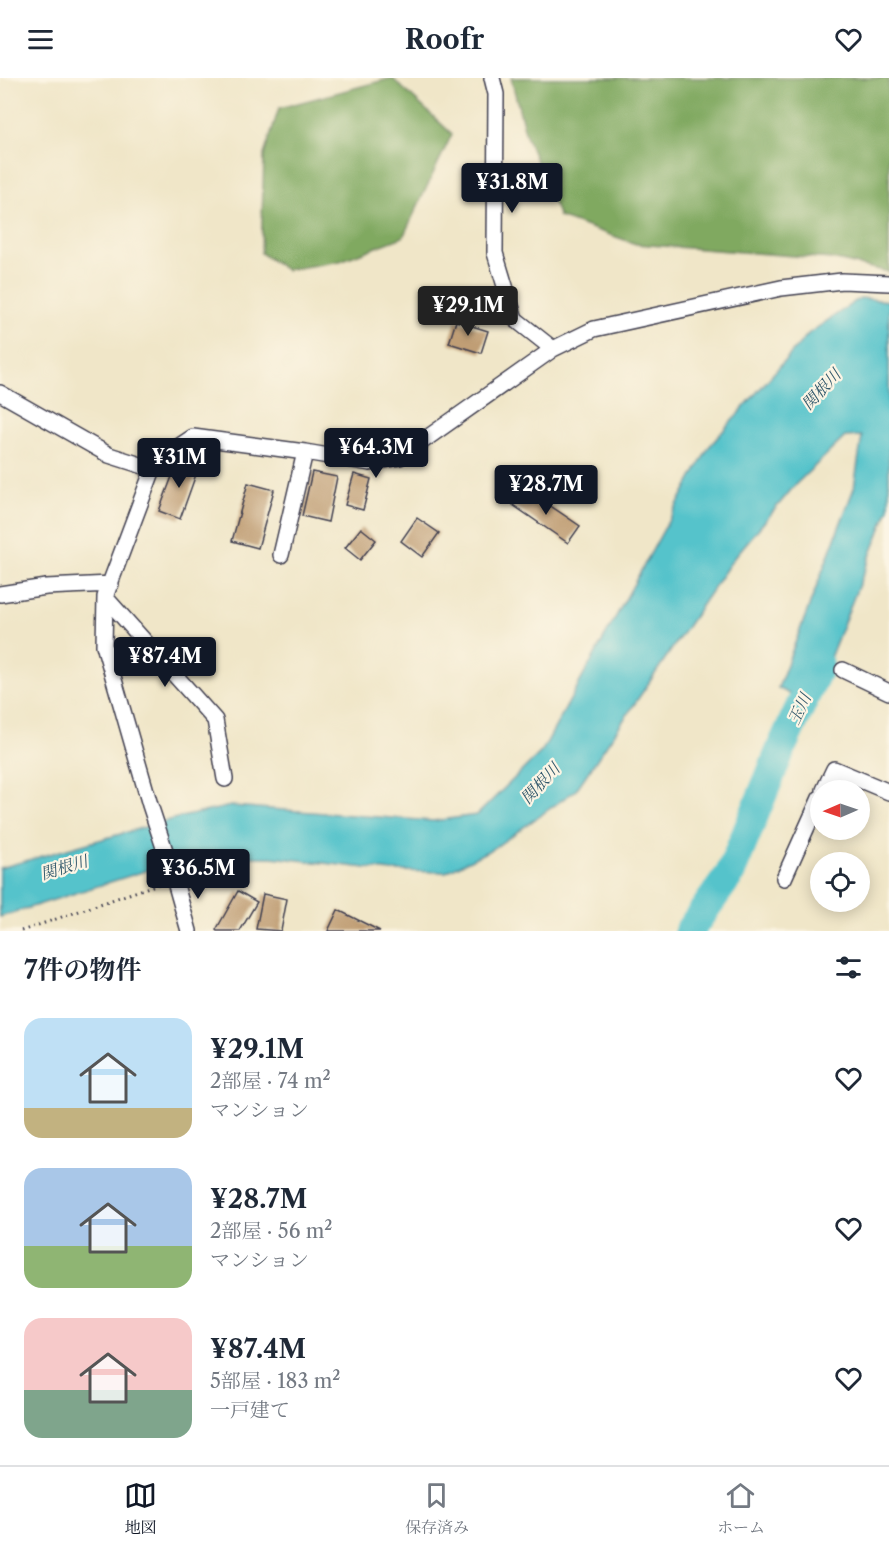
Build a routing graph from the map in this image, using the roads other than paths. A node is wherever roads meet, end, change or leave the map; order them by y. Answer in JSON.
{"nodes":[{"id":1,"x":492,"y":78,"type":"edge"},
{"id":2,"x":889,"y":283,"type":"edge"},
{"id":3,"x":553,"y":349,"type":"junction"},
{"id":4,"x":0,"y":393,"type":"edge"},
{"id":5,"x":305,"y":452,"type":"junction"},
{"id":6,"x":153,"y":469,"type":"junction"},
{"id":7,"x":281,"y":555,"type":"dead end"},
{"id":8,"x":108,"y":590,"type":"junction"},
{"id":9,"x":0,"y":594,"type":"edge"},
{"id":10,"x":843,"y":670,"type":"dead end"},
{"id":11,"x":889,"y":692,"type":"edge"},
{"id":12,"x":225,"y":779,"type":"dead end"},
{"id":13,"x":829,"y":780,"type":"edge"},
{"id":14,"x":860,"y":780,"type":"edge"},
{"id":15,"x":870,"y":784,"type":"edge"},
{"id":16,"x":889,"y":792,"type":"edge"},
{"id":17,"x":810,"y":820,"type":"edge"},
{"id":18,"x":784,"y":878,"type":"dead end"},
{"id":19,"x":189,"y":931,"type":"edge"}],
"edges":[{"from":1,"to":3,"type":"street"},
{"from":2,"to":3,"type":"street"},
{"from":3,"to":5,"type":"street"},
{"from":4,"to":6,"type":"street"},
{"from":5,"to":6,"type":"street"},
{"from":5,"to":7,"type":"street"},
{"from":6,"to":8,"type":"street"},
{"from":8,"to":9,"type":"street"},
{"from":8,"to":12,"type":"street"},
{"from":8,"to":19,"type":"street"},
{"from":10,"to":11,"type":"street"},
{"from":13,"to":14,"type":"street"},
{"from":15,"to":16,"type":"street"},
{"from":17,"to":18,"type":"street"}]}
